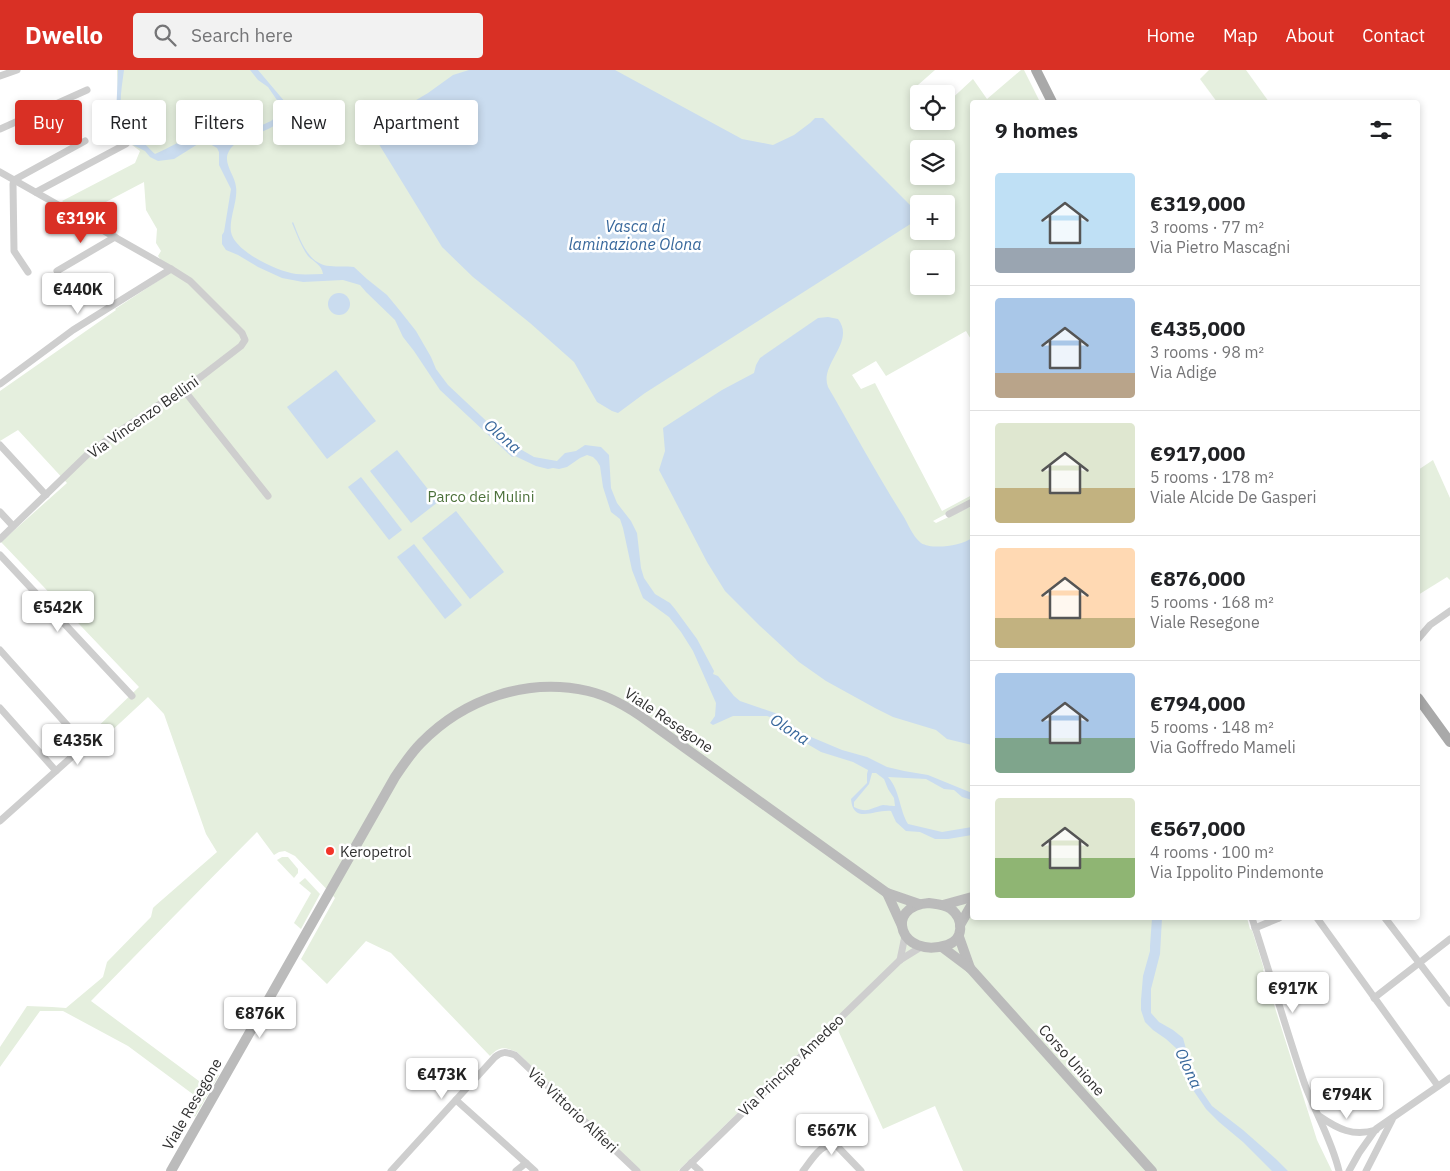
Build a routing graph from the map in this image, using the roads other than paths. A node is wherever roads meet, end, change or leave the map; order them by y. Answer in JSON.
{"nodes":[{"id":1,"x":17,"y":70,"type":"edge"},
{"id":2,"x":1036,"y":70,"type":"edge"},
{"id":3,"x":0,"y":76,"type":"edge"},
{"id":4,"x":87,"y":90,"type":"dead end"},
{"id":5,"x":1051,"y":100,"type":"edge"},
{"id":6,"x":0,"y":129,"type":"edge"},
{"id":7,"x":85,"y":141,"type":"dead end"},
{"id":8,"x":124,"y":145,"type":"edge"},
{"id":9,"x":0,"y":172,"type":"edge"},
{"id":10,"x":14,"y":180,"type":"junction"},
{"id":11,"x":36,"y":192,"type":"junction"},
{"id":12,"x":115,"y":237,"type":"junction"},
{"id":13,"x":172,"y":269,"type":"junction"},
{"id":14,"x":57,"y":270,"type":"dead end"},
{"id":15,"x":28,"y":272,"type":"dead end"},
{"id":16,"x":0,"y":384,"type":"edge"},
{"id":17,"x":183,"y":389,"type":"junction"},
{"id":18,"x":0,"y":445,"type":"edge"},
{"id":19,"x":46,"y":495,"type":"junction"},
{"id":20,"x":268,"y":496,"type":"dead end"},
{"id":21,"x":970,"y":503,"type":"edge"},
{"id":22,"x":0,"y":512,"type":"edge"},
{"id":23,"x":949,"y":514,"type":"dead end"},
{"id":24,"x":13,"y":526,"type":"junction"},
{"id":25,"x":0,"y":539,"type":"edge"},
{"id":26,"x":0,"y":555,"type":"edge"},
{"id":27,"x":1450,"y":611,"type":"edge"},
{"id":28,"x":1430,"y":625,"type":"junction"},
{"id":29,"x":1420,"y":629,"type":"edge"},
{"id":30,"x":1420,"y":637,"type":"edge"},
{"id":31,"x":0,"y":650,"type":"edge"},
{"id":32,"x":132,"y":696,"type":"dead end"},
{"id":33,"x":1420,"y":702,"type":"edge"},
{"id":34,"x":0,"y":708,"type":"edge"},
{"id":35,"x":1450,"y":742,"type":"edge"},
{"id":36,"x":56,"y":771,"type":"junction"},
{"id":37,"x":0,"y":821,"type":"edge"},
{"id":38,"x":887,"y":893,"type":"junction"},
{"id":39,"x":970,"y":897,"type":"edge"},
{"id":40,"x":919,"y":904,"type":"junction"},
{"id":41,"x":943,"y":904,"type":"junction"},
{"id":42,"x":970,"y":908,"type":"edge"},
{"id":43,"x":1253,"y":920,"type":"edge"},
{"id":44,"x":1275,"y":920,"type":"edge"},
{"id":45,"x":1318,"y":920,"type":"edge"},
{"id":46,"x":1387,"y":920,"type":"edge"},
{"id":47,"x":960,"y":925,"type":"junction"},
{"id":48,"x":1255,"y":928,"type":"junction"},
{"id":49,"x":904,"y":932,"type":"junction"},
{"id":50,"x":959,"y":937,"type":"junction"},
{"id":51,"x":1450,"y":939,"type":"edge"},
{"id":52,"x":921,"y":947,"type":"junction"},
{"id":53,"x":942,"y":947,"type":"junction"},
{"id":54,"x":900,"y":960,"type":"junction"},
{"id":55,"x":1420,"y":963,"type":"junction"},
{"id":56,"x":970,"y":968,"type":"junction"},
{"id":57,"x":1374,"y":998,"type":"junction"},
{"id":58,"x":1450,"y":1003,"type":"edge"},
{"id":59,"x":1450,"y":1078,"type":"edge"},
{"id":60,"x":1438,"y":1086,"type":"junction"},
{"id":61,"x":456,"y":1100,"type":"junction"},
{"id":62,"x":1318,"y":1116,"type":"junction"},
{"id":63,"x":1393,"y":1118,"type":"junction"},
{"id":64,"x":1376,"y":1130,"type":"junction"},
{"id":65,"x":1335,"y":1155,"type":"junction"},
{"id":66,"x":526,"y":1163,"type":"junction"},
{"id":67,"x":691,"y":1163,"type":"junction"},
{"id":68,"x":170,"y":1171,"type":"edge"},
{"id":69,"x":391,"y":1171,"type":"edge"},
{"id":70,"x":516,"y":1171,"type":"edge"},
{"id":71,"x":535,"y":1171,"type":"edge"},
{"id":72,"x":637,"y":1171,"type":"edge"},
{"id":73,"x":683,"y":1171,"type":"edge"},
{"id":74,"x":700,"y":1171,"type":"edge"},
{"id":75,"x":802,"y":1171,"type":"edge"},
{"id":76,"x":861,"y":1171,"type":"edge"},
{"id":77,"x":1152,"y":1171,"type":"edge"},
{"id":78,"x":1339,"y":1171,"type":"edge"},
{"id":79,"x":1348,"y":1171,"type":"edge"},
{"id":80,"x":1366,"y":1171,"type":"edge"}],
"edges":[{"from":1,"to":3,"type":"street"},
{"from":2,"to":5,"type":"main road"},
{"from":4,"to":6,"type":"street"},
{"from":7,"to":10,"type":"street"},
{"from":8,"to":11,"type":"street"},
{"from":9,"to":10,"type":"street"},
{"from":10,"to":11,"type":"street"},
{"from":10,"to":15,"type":"street"},
{"from":11,"to":12,"type":"street"},
{"from":12,"to":13,"type":"street"},
{"from":12,"to":14,"type":"street"},
{"from":13,"to":16,"type":"street"},
{"from":13,"to":17,"type":"street","name":"Via Vincenzo Bellini"},
{"from":17,"to":19,"type":"street","name":"Via Vincenzo Bellini"},
{"from":17,"to":20,"type":"street"},
{"from":18,"to":19,"type":"street"},
{"from":19,"to":24,"type":"street","name":"Via Vincenzo Bellini"},
{"from":21,"to":23,"type":"street"},
{"from":22,"to":24,"type":"street"},
{"from":24,"to":25,"type":"street","name":"Via Vincenzo Bellini"},
{"from":26,"to":32,"type":"street"},
{"from":27,"to":28,"type":"street"},
{"from":28,"to":29,"type":"street"},
{"from":28,"to":30,"type":"street"},
{"from":31,"to":36,"type":"street"},
{"from":33,"to":35,"type":"main road"},
{"from":34,"to":36,"type":"street"},
{"from":36,"to":37,"type":"street"},
{"from":38,"to":40,"type":"street","name":"Viale Resegone"},
{"from":38,"to":49,"type":"street"},
{"from":38,"to":68,"type":"street","name":"Viale Resegone"},
{"from":39,"to":41,"type":"street"},
{"from":40,"to":41,"type":"street"},
{"from":40,"to":49,"type":"street"},
{"from":41,"to":47,"type":"street"},
{"from":42,"to":47,"type":"street"},
{"from":43,"to":48,"type":"street"},
{"from":44,"to":48,"type":"street"},
{"from":45,"to":57,"type":"street"},
{"from":46,"to":55,"type":"street"},
{"from":47,"to":50,"type":"street"},
{"from":48,"to":62,"type":"street"},
{"from":49,"to":52,"type":"street"},
{"from":49,"to":54,"type":"street"},
{"from":50,"to":53,"type":"street"},
{"from":50,"to":56,"type":"street","name":"Corso Unione"},
{"from":51,"to":55,"type":"street"},
{"from":52,"to":53,"type":"street"},
{"from":52,"to":54,"type":"street","name":"Via Principe Amedeo"},
{"from":53,"to":56,"type":"street","name":"Corso Unione"},
{"from":54,"to":67,"type":"street","name":"Via Principe Amedeo"},
{"from":55,"to":57,"type":"street"},
{"from":55,"to":58,"type":"street"},
{"from":56,"to":77,"type":"street","name":"Corso Unione"},
{"from":57,"to":60,"type":"street"},
{"from":59,"to":60,"type":"street"},
{"from":60,"to":63,"type":"street"},
{"from":61,"to":66,"type":"street"},
{"from":61,"to":69,"type":"street"},
{"from":61,"to":72,"type":"street","name":"Via Vittorio Alfieri"},
{"from":62,"to":64,"type":"street"},
{"from":62,"to":65,"type":"street"},
{"from":63,"to":64,"type":"street"},
{"from":63,"to":80,"type":"street"},
{"from":64,"to":79,"type":"street"},
{"from":65,"to":78,"type":"street"},
{"from":65,"to":79,"type":"street"},
{"from":66,"to":70,"type":"street"},
{"from":66,"to":71,"type":"street"},
{"from":67,"to":73,"type":"street","name":"Via Principe Amedeo"},
{"from":67,"to":74,"type":"street"},
{"from":75,"to":76,"type":"street"}]}
